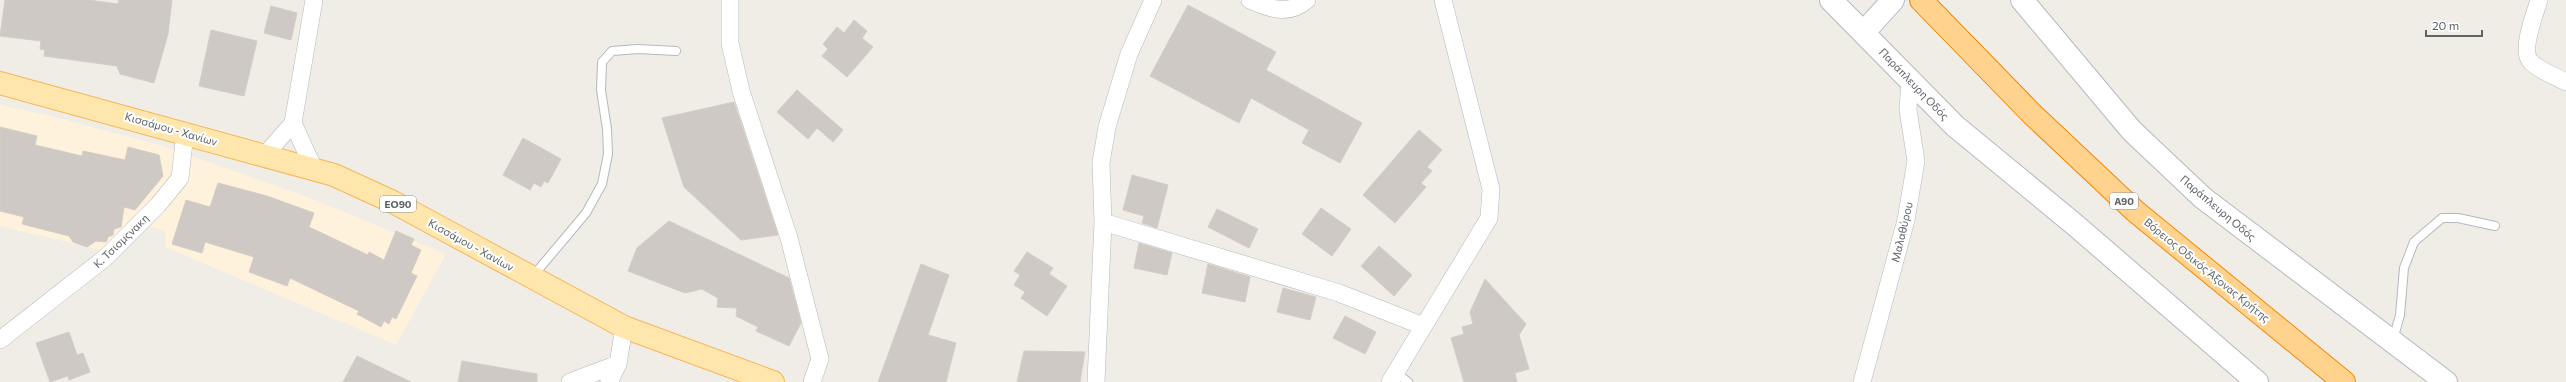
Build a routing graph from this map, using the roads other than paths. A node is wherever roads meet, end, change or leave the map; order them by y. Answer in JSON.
{"nodes":[{"id":1,"x":314,"y":0,"type":"edge"},
{"id":2,"x":730,"y":0,"type":"edge"},
{"id":3,"x":1153,"y":0,"type":"edge"},
{"id":4,"x":1250,"y":0,"type":"edge"},
{"id":5,"x":1307,"y":0,"type":"edge"},
{"id":6,"x":1442,"y":0,"type":"edge"},
{"id":7,"x":1831,"y":0,"type":"edge"},
{"id":8,"x":1893,"y":0,"type":"edge"},
{"id":9,"x":1921,"y":0,"type":"edge"},
{"id":10,"x":2022,"y":0,"type":"edge"},
{"id":11,"x":2539,"y":0,"type":"edge"},
{"id":12,"x":1864,"y":32,"type":"junction"},
{"id":13,"x":676,"y":51,"type":"dead end"},
{"id":14,"x":1910,"y":79,"type":"junction"},
{"id":15,"x":2566,"y":82,"type":"edge"},
{"id":16,"x":0,"y":83,"type":"edge"},
{"id":17,"x":293,"y":123,"type":"junction"},
{"id":18,"x":184,"y":133,"type":"junction"},
{"id":19,"x":265,"y":155,"type":"junction"},
{"id":20,"x":313,"y":167,"type":"junction"},
{"id":21,"x":1103,"y":222,"type":"junction"},
{"id":22,"x":2495,"y":226,"type":"dead end"},
{"id":23,"x":532,"y":278,"type":"junction"},
{"id":24,"x":1423,"y":326,"type":"junction"},
{"id":25,"x":624,"y":327,"type":"junction"},
{"id":26,"x":0,"y":340,"type":"edge"},
{"id":27,"x":2393,"y":341,"type":"junction"},
{"id":28,"x":618,"y":364,"type":"junction"},
{"id":29,"x":746,"y":377,"type":"edge"},
{"id":30,"x":1397,"y":379,"type":"edge"},
{"id":31,"x":570,"y":382,"type":"edge"},
{"id":32,"x":610,"y":382,"type":"edge"},
{"id":33,"x":773,"y":382,"type":"edge"},
{"id":34,"x":812,"y":382,"type":"edge"},
{"id":35,"x":1096,"y":382,"type":"edge"},
{"id":36,"x":1862,"y":382,"type":"edge"},
{"id":37,"x":2257,"y":382,"type":"edge"},
{"id":38,"x":2344,"y":382,"type":"edge"},
{"id":39,"x":2446,"y":382,"type":"edge"}],
"edges":[{"from":1,"to":17,"type":"street"},
{"from":2,"to":34,"type":"street"},
{"from":3,"to":21,"type":"street"},
{"from":4,"to":5,"type":"street"},
{"from":6,"to":24,"type":"street"},
{"from":7,"to":12,"type":"street","name":"Παράπλευρη Οδός"},
{"from":8,"to":12,"type":"street"},
{"from":9,"to":38,"type":"highway","name":"Βόρειος Οδικός Άξονας Κρήτης","number":"Α90"},
{"from":10,"to":27,"type":"street","name":"Παράπλευρη Οδός"},
{"from":11,"to":15,"type":"street"},
{"from":12,"to":14,"type":"street","name":"Παράπλευρη Οδός"},
{"from":13,"to":23,"type":"lane"},
{"from":14,"to":36,"type":"street","name":"Μαλαθύρου"},
{"from":14,"to":37,"type":"street","name":"Παράπλευρη Οδός"},
{"from":16,"to":18,"type":"main road","name":"Κισσάμου - Χανίων","number":"ΕΟ90"},
{"from":17,"to":19,"type":"street"},
{"from":17,"to":20,"type":"street"},
{"from":18,"to":19,"type":"main road","name":"Κισσάμου - Χανίων","number":"ΕΟ90"},
{"from":18,"to":26,"type":"street","name":"Κ. Τσισμςνακη"},
{"from":19,"to":20,"type":"main road","name":"Κισσάμου - Χανίων","number":"ΕΟ90"},
{"from":20,"to":23,"type":"main road","name":"Κισσάμου - Χανίων","number":"ΕΟ90"},
{"from":21,"to":24,"type":"street"},
{"from":21,"to":35,"type":"street"},
{"from":22,"to":27,"type":"lane"},
{"from":23,"to":25,"type":"main road","name":"Κισσάμου - Χανίων","number":"ΕΟ90"},
{"from":24,"to":30,"type":"street"},
{"from":25,"to":28,"type":"street"},
{"from":25,"to":29,"type":"main road","name":"Κισσάμου - Χανίων","number":"ΕΟ90"},
{"from":27,"to":39,"type":"street","name":"Παράπλευρη Οδός"},
{"from":28,"to":31,"type":"street"},
{"from":28,"to":32,"type":"street"},
{"from":29,"to":33,"type":"main road","name":"Κισσάμου - Χανίων","number":"ΕΟ90"}]}
